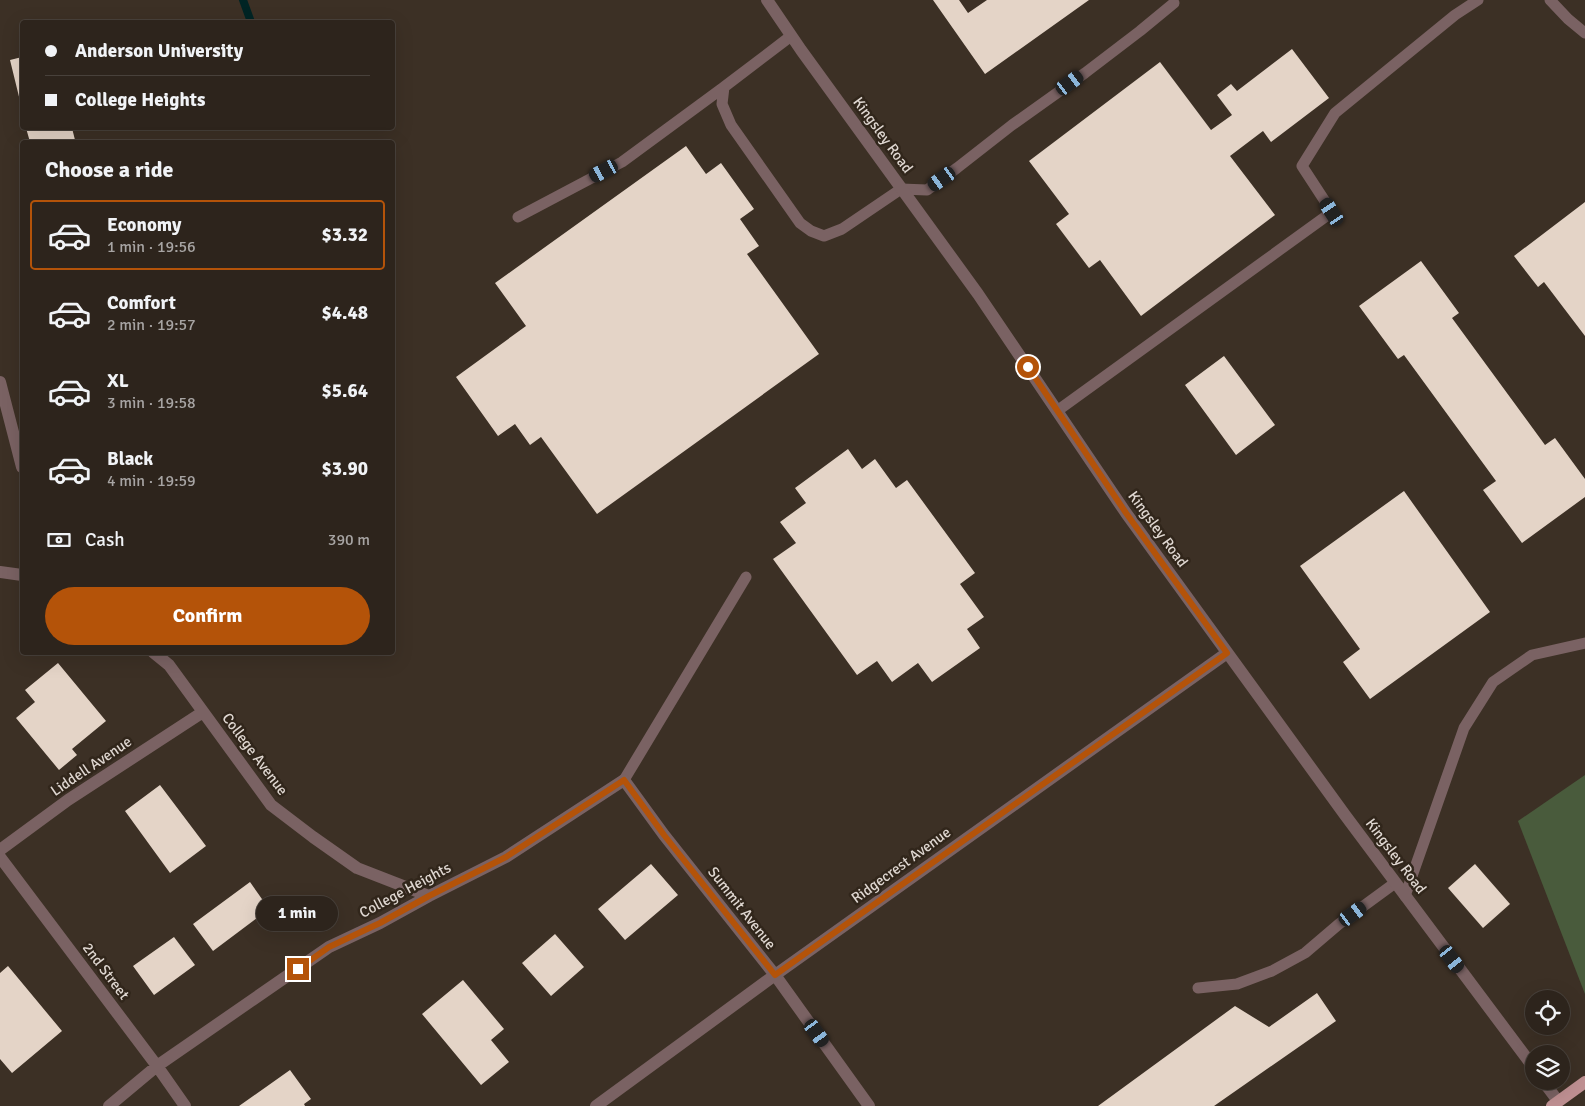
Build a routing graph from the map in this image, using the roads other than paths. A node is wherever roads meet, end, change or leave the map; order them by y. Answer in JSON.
{"nodes":[{"id":1,"x":767,"y":0,"type":"edge"},
{"id":2,"x":1478,"y":0,"type":"edge"},
{"id":3,"x":1550,"y":0,"type":"edge"},
{"id":4,"x":1174,"y":3,"type":"dead end"},
{"id":5,"x":1585,"y":33,"type":"edge"},
{"id":6,"x":791,"y":36,"type":"junction"},
{"id":7,"x":724,"y":87,"type":"junction"},
{"id":8,"x":901,"y":189,"type":"junction"},
{"id":9,"x":518,"y":217,"type":"dead end"},
{"id":10,"x":0,"y":382,"type":"edge"},
{"id":11,"x":1057,"y":411,"type":"junction"},
{"id":12,"x":20,"y":459,"type":"edge"},
{"id":13,"x":0,"y":572,"type":"edge"},
{"id":14,"x":20,"y":575,"type":"edge"},
{"id":15,"x":746,"y":577,"type":"dead end"},
{"id":16,"x":1585,"y":643,"type":"edge"},
{"id":17,"x":1227,"y":653,"type":"junction"},
{"id":18,"x":157,"y":655,"type":"edge"},
{"id":19,"x":203,"y":712,"type":"junction"},
{"id":20,"x":624,"y":780,"type":"junction"},
{"id":21,"x":0,"y":850,"type":"edge"},
{"id":22,"x":0,"y":857,"type":"edge"},
{"id":23,"x":1395,"y":883,"type":"junction"},
{"id":24,"x":429,"y":896,"type":"junction"},
{"id":25,"x":1405,"y":896,"type":"junction"},
{"id":26,"x":775,"y":975,"type":"junction"},
{"id":27,"x":1198,"y":988,"type":"dead end"},
{"id":28,"x":1525,"y":1056,"type":"edge"},
{"id":29,"x":157,"y":1066,"type":"junction"},
{"id":30,"x":1585,"y":1082,"type":"edge"},
{"id":31,"x":1548,"y":1090,"type":"edge"},
{"id":32,"x":1555,"y":1104,"type":"edge"},
{"id":33,"x":109,"y":1106,"type":"edge"},
{"id":34,"x":185,"y":1106,"type":"edge"},
{"id":35,"x":596,"y":1106,"type":"edge"},
{"id":36,"x":869,"y":1106,"type":"edge"}],
"edges":[{"from":1,"to":6,"type":"street","name":"Kingsley Road"},
{"from":2,"to":11,"type":"lane"},
{"from":3,"to":5,"type":"lane"},
{"from":4,"to":8,"type":"lane"},
{"from":6,"to":7,"type":"lane"},
{"from":6,"to":8,"type":"street","name":"Kingsley Road"},
{"from":7,"to":8,"type":"lane"},
{"from":7,"to":9,"type":"lane"},
{"from":8,"to":11,"type":"street","name":"Kingsley Road"},
{"from":10,"to":12,"type":"street"},
{"from":11,"to":17,"type":"street","name":"Kingsley Road"},
{"from":13,"to":14,"type":"street"},
{"from":15,"to":20,"type":"lane"},
{"from":16,"to":25,"type":"lane"},
{"from":17,"to":23,"type":"street","name":"Kingsley Road"},
{"from":17,"to":26,"type":"street","name":"Ridgecrest Avenue"},
{"from":18,"to":19,"type":"street","name":"College Avenue"},
{"from":19,"to":21,"type":"street","name":"Liddell Avenue"},
{"from":19,"to":24,"type":"street","name":"College Avenue"},
{"from":20,"to":24,"type":"street","name":"College Heights"},
{"from":20,"to":26,"type":"street","name":"Summit Avenue"},
{"from":22,"to":29,"type":"street","name":"2nd Street"},
{"from":23,"to":25,"type":"street","name":"Kingsley Road"},
{"from":23,"to":27,"type":"lane"},
{"from":24,"to":29,"type":"street","name":"College Heights"},
{"from":25,"to":28,"type":"street","name":"Kingsley Road"},
{"from":26,"to":35,"type":"street","name":"Ridgecrest Avenue"},
{"from":26,"to":36,"type":"street","name":"Summit Avenue"},
{"from":29,"to":33,"type":"street","name":"College Heights"},
{"from":29,"to":34,"type":"street","name":"2nd Street"},
{"from":30,"to":32,"type":"main road"},
{"from":31,"to":32,"type":"street"}]}
